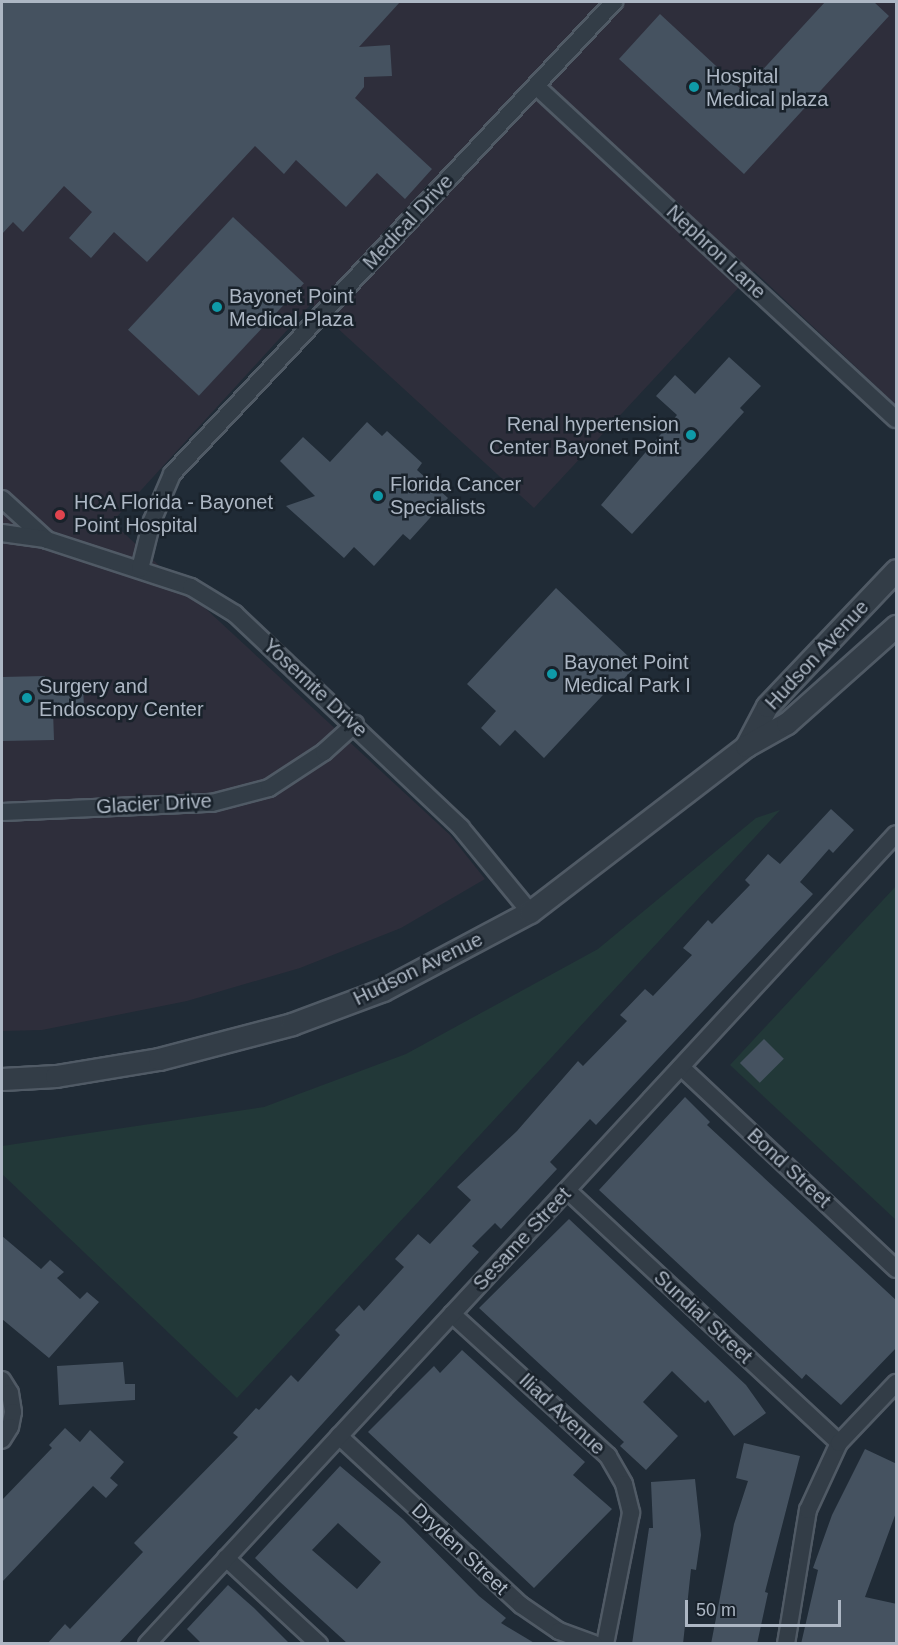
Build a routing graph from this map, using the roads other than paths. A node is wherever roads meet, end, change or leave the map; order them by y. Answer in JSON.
{"nodes":[{"id":1,"x":614,"y":2,"type":"edge"},
{"id":2,"x":536,"y":86,"type":"junction"},
{"id":3,"x":897,"y":419,"type":"edge"},
{"id":4,"x":2,"y":499,"type":"edge"},
{"id":5,"x":2,"y":533,"type":"edge"},
{"id":6,"x":47,"y":540,"type":"junction"},
{"id":7,"x":140,"y":569,"type":"junction"},
{"id":8,"x":897,"y":570,"type":"edge"},
{"id":9,"x":897,"y":626,"type":"edge"},
{"id":10,"x":355,"y":724,"type":"junction"},
{"id":11,"x":746,"y":746,"type":"junction"},
{"id":12,"x":2,"y":812,"type":"edge"},
{"id":13,"x":897,"y":834,"type":"edge"},
{"id":14,"x":530,"y":912,"type":"junction"},
{"id":15,"x":681,"y":1067,"type":"junction"},
{"id":16,"x":2,"y":1079,"type":"edge"},
{"id":17,"x":567,"y":1190,"type":"junction"},
{"id":18,"x":897,"y":1269,"type":"edge"},
{"id":19,"x":452,"y":1314,"type":"junction"},
{"id":20,"x":2,"y":1380,"type":"edge"},
{"id":21,"x":897,"y":1383,"type":"edge"},
{"id":22,"x":339,"y":1436,"type":"junction"},
{"id":23,"x":2,"y":1440,"type":"edge"},
{"id":24,"x":839,"y":1443,"type":"junction"},
{"id":25,"x":226,"y":1558,"type":"junction"},
{"id":26,"x":147,"y":1644,"type":"edge"},
{"id":27,"x":319,"y":1644,"type":"edge"},
{"id":28,"x":594,"y":1644,"type":"edge"},
{"id":29,"x":606,"y":1644,"type":"edge"},
{"id":30,"x":786,"y":1644,"type":"edge"}],
"edges":[{"from":1,"to":2,"type":"street","name":"Medical Drive"},
{"from":2,"to":3,"type":"street","name":"Nephron Lane"},
{"from":2,"to":7,"type":"street","name":"Medical Drive"},
{"from":4,"to":6,"type":"street","name":"Yosemite Drive"},
{"from":5,"to":6,"type":"street","name":"Yosemite Drive"},
{"from":6,"to":7,"type":"street","name":"Yosemite Drive"},
{"from":7,"to":10,"type":"street","name":"Yosemite Drive"},
{"from":8,"to":11,"type":"street","name":"Hudson Avenue"},
{"from":9,"to":11,"type":"street","name":"Hudson Avenue"},
{"from":10,"to":12,"type":"street","name":"Glacier Drive"},
{"from":10,"to":14,"type":"street","name":"Yosemite Drive"},
{"from":11,"to":14,"type":"street","name":"Hudson Avenue"},
{"from":13,"to":15,"type":"street","name":"Sesame Street"},
{"from":14,"to":16,"type":"street","name":"Hudson Avenue"},
{"from":15,"to":17,"type":"street","name":"Sesame Street"},
{"from":15,"to":18,"type":"street","name":"Bond Street"},
{"from":17,"to":19,"type":"street","name":"Sesame Street"},
{"from":17,"to":24,"type":"street","name":"Sundial Street"},
{"from":19,"to":22,"type":"street","name":"Sesame Street"},
{"from":19,"to":29,"type":"street","name":"Iliad Avenue"},
{"from":20,"to":23,"type":"street"},
{"from":21,"to":24,"type":"street"},
{"from":22,"to":25,"type":"street","name":"Sesame Street"},
{"from":22,"to":28,"type":"street","name":"Dryden Street"},
{"from":24,"to":30,"type":"street"},
{"from":25,"to":26,"type":"street","name":"Sesame Street"},
{"from":25,"to":27,"type":"street"}]}
